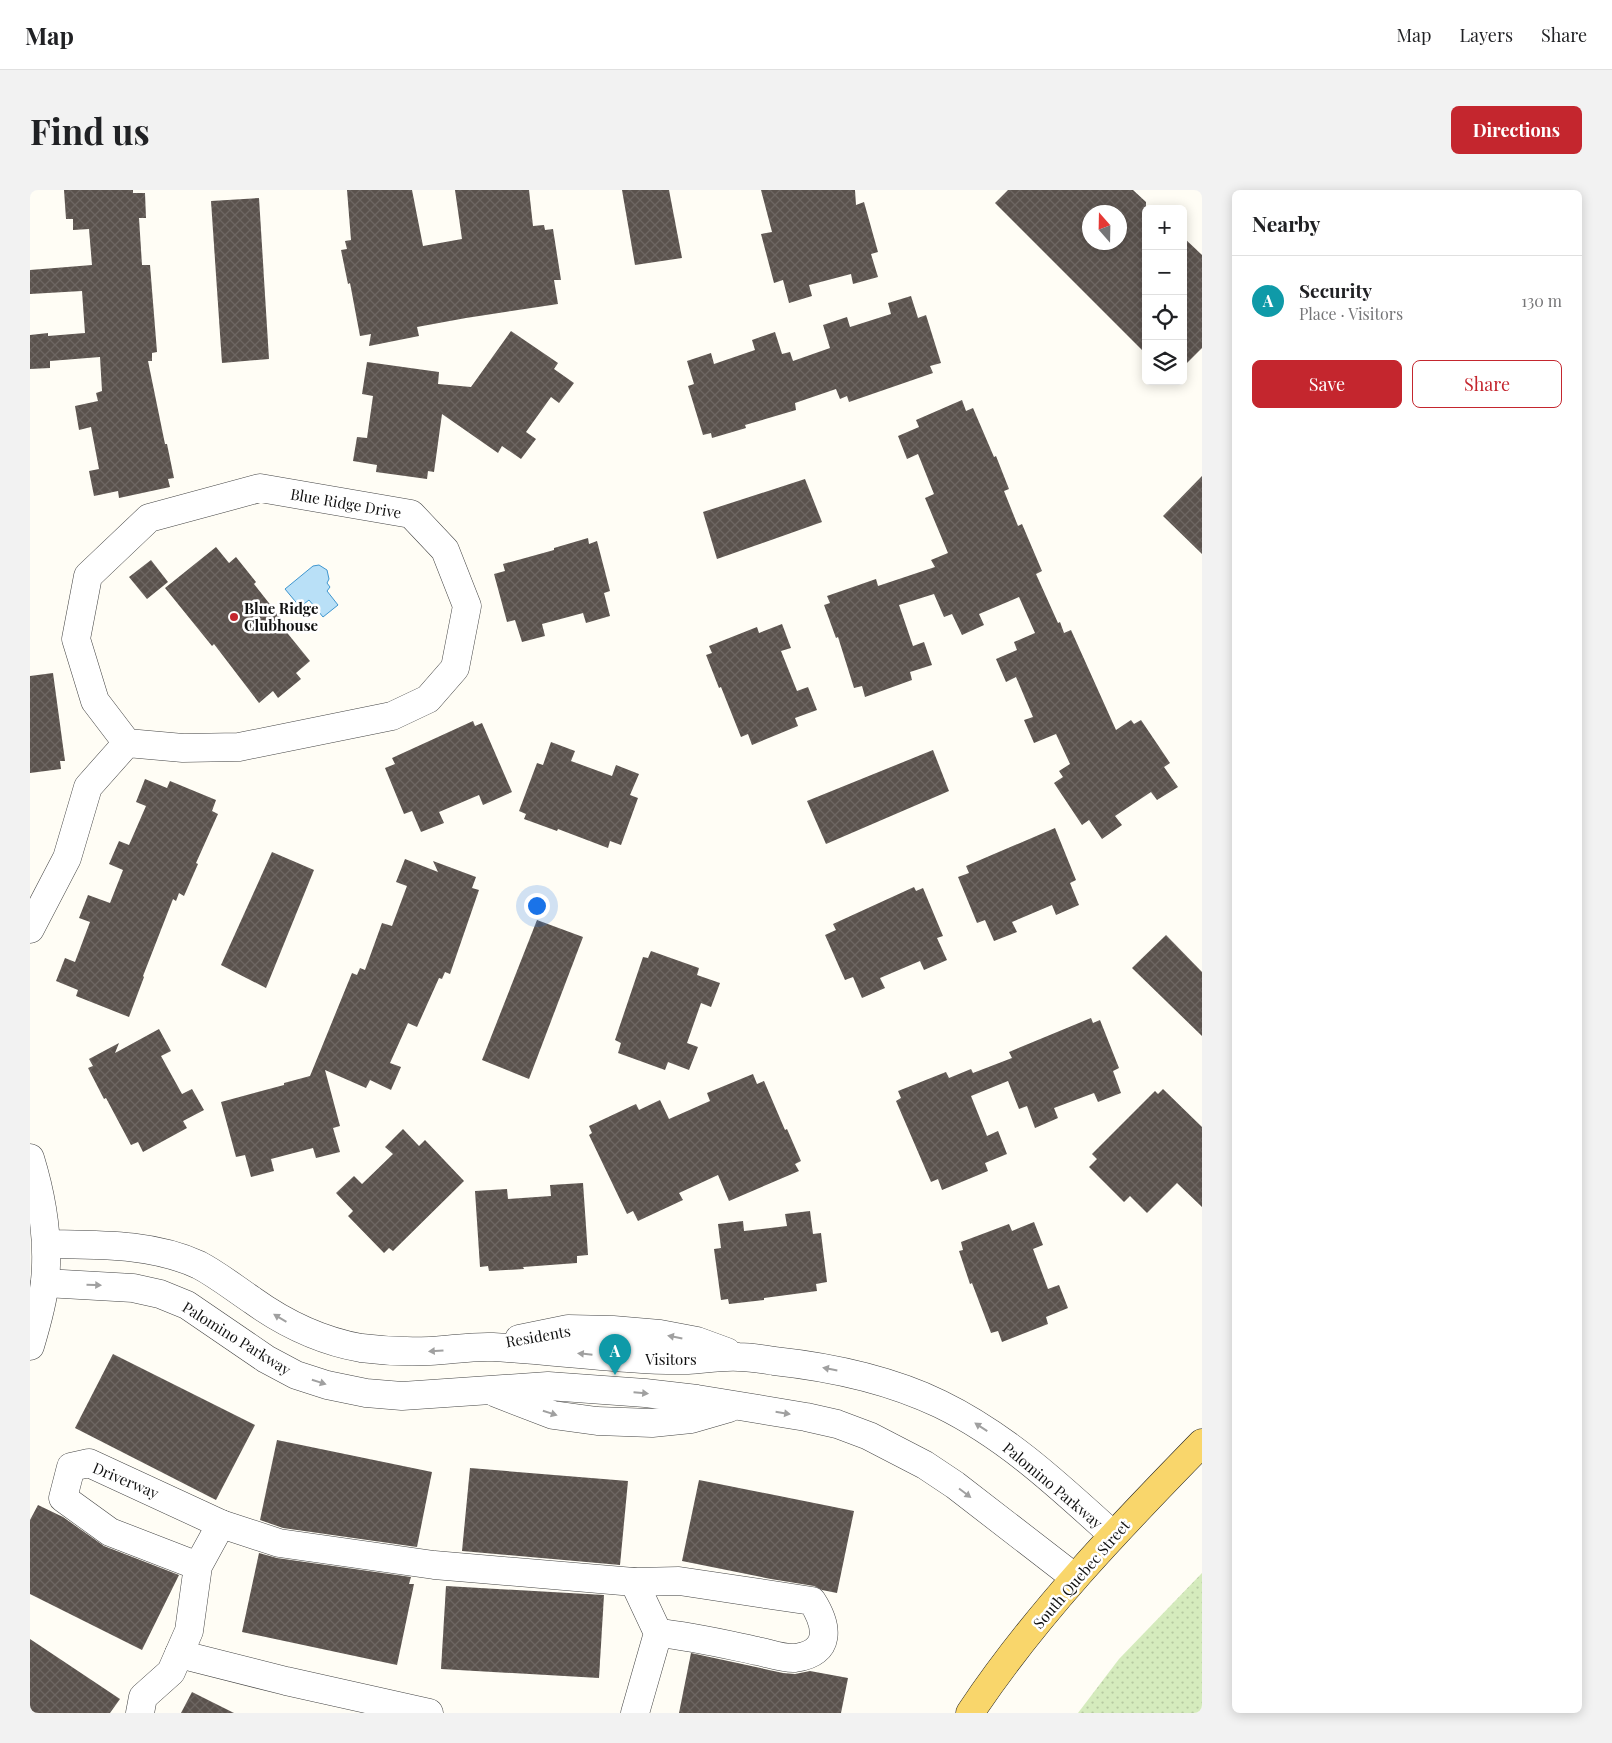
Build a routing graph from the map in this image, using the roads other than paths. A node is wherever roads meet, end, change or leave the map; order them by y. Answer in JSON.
{"nodes":[{"id":1,"x":127,"y":743,"type":"junction"},
{"id":2,"x":39,"y":903,"type":"edge"},
{"id":3,"x":30,"y":929,"type":"edge"},
{"id":4,"x":30,"y":1158,"type":"edge"},
{"id":5,"x":47,"y":1244,"type":"junction"},
{"id":6,"x":45,"y":1283,"type":"junction"},
{"id":7,"x":30,"y":1346,"type":"edge"},
{"id":8,"x":738,"y":1356,"type":"joint"},
{"id":9,"x":1202,"y":1443,"type":"edge"},
{"id":10,"x":221,"y":1524,"type":"junction"},
{"id":11,"x":1112,"y":1536,"type":"junction"},
{"id":12,"x":198,"y":1566,"type":"junction"},
{"id":13,"x":1074,"y":1578,"type":"junction"},
{"id":14,"x":634,"y":1582,"type":"junction"},
{"id":15,"x":658,"y":1633,"type":"junction"},
{"id":16,"x":179,"y":1654,"type":"junction"},
{"id":17,"x":140,"y":1713,"type":"edge"},
{"id":18,"x":429,"y":1713,"type":"edge"},
{"id":19,"x":635,"y":1713,"type":"edge"},
{"id":20,"x":970,"y":1713,"type":"edge"}],
"edges":[{"from":1,"to":1,"type":"street","name":"Blue Ridge Drive"},
{"from":1,"to":2,"type":"street"},
{"from":2,"to":3,"type":"street"},
{"from":4,"to":5,"type":"street"},
{"from":5,"to":6,"type":"street"},
{"from":8,"to":5,"type":"street","name":"Visitors","one_way":true},
{"from":6,"to":7,"type":"street"},
{"from":6,"to":13,"type":"street","name":"Palomino Parkway","one_way":true},
{"from":11,"to":8,"type":"street","name":"Palomino Parkway","one_way":true},
{"from":9,"to":11,"type":"main road","name":"South Quebec Street"},
{"from":10,"to":12,"type":"street"},
{"from":10,"to":12,"type":"street","name":"Driverway"},
{"from":10,"to":14,"type":"street"},
{"from":11,"to":13,"type":"main road","name":"South Quebec Street"},
{"from":12,"to":16,"type":"street"},
{"from":13,"to":20,"type":"main road","name":"South Quebec Street"},
{"from":14,"to":15,"type":"street"},
{"from":14,"to":15,"type":"street"},
{"from":15,"to":19,"type":"street"},
{"from":16,"to":17,"type":"street"},
{"from":16,"to":18,"type":"street"}]}
